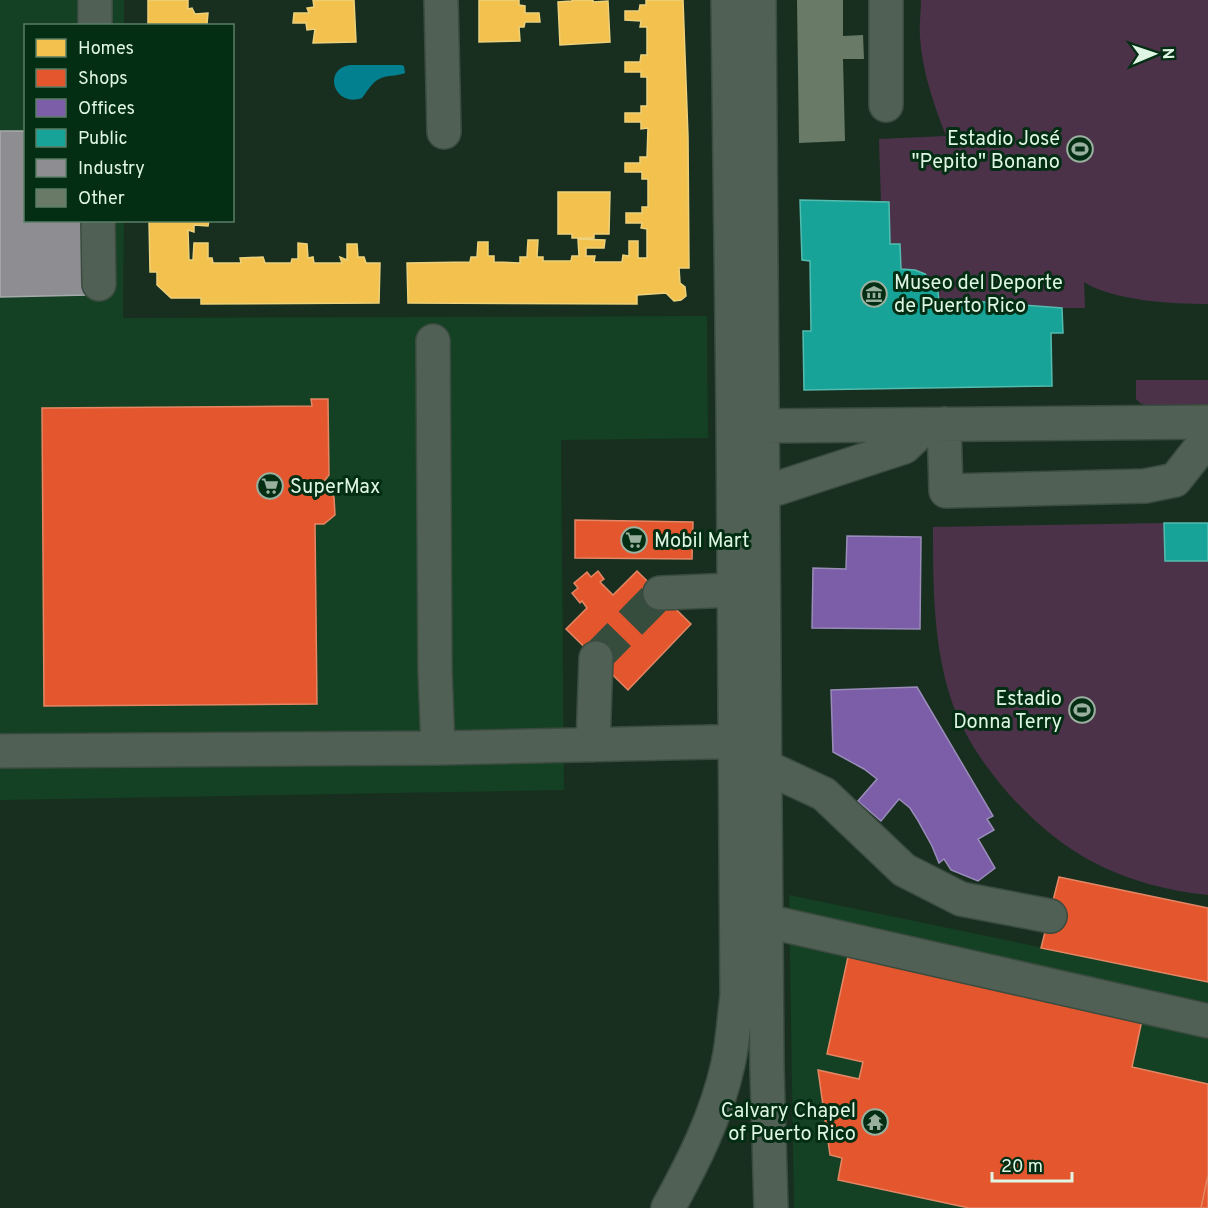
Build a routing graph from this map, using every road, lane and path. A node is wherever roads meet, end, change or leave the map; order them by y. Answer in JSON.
{"nodes":[{"id":1,"x":95,"y":0,"type":"edge"},
{"id":2,"x":441,"y":0,"type":"edge"},
{"id":3,"x":728,"y":0,"type":"edge"},
{"id":4,"x":759,"y":0,"type":"edge"},
{"id":5,"x":886,"y":0,"type":"edge"},
{"id":6,"x":95,"y":24,"type":"edge"},
{"id":7,"x":886,"y":105,"type":"dead end"},
{"id":8,"x":444,"y":132,"type":"dead end"},
{"id":9,"x":98,"y":222,"type":"edge"},
{"id":10,"x":99,"y":284,"type":"dead end"},
{"id":11,"x":432,"y":341,"type":"dead end"},
{"id":12,"x":1208,"y":422,"type":"edge"},
{"id":13,"x":935,"y":424,"type":"junction"},
{"id":14,"x":762,"y":426,"type":"junction"},
{"id":15,"x":1208,"y":438,"type":"edge"},
{"id":16,"x":762,"y":493,"type":"junction"},
{"id":17,"x":734,"y":590,"type":"junction"},
{"id":18,"x":660,"y":593,"type":"tunnel mouth"},
{"id":19,"x":596,"y":658,"type":"tunnel mouth"},
{"id":20,"x":592,"y":745,"type":"junction"},
{"id":21,"x":438,"y":748,"type":"junction"},
{"id":22,"x":755,"y":750,"type":"junction"},
{"id":23,"x":0,"y":752,"type":"edge"},
{"id":24,"x":1050,"y":916,"type":"dead end"},
{"id":25,"x":766,"y":921,"type":"junction"},
{"id":26,"x":1208,"y":1021,"type":"edge"},
{"id":27,"x":668,"y":1208,"type":"edge"},
{"id":28,"x":771,"y":1208,"type":"edge"}],
"edges":[{"from":1,"to":6,"type":"street"},
{"from":2,"to":8,"type":"street"},
{"from":3,"to":17,"type":"street"},
{"from":4,"to":14,"type":"street"},
{"from":5,"to":7,"type":"street"},
{"from":9,"to":10,"type":"street"},
{"from":11,"to":21,"type":"street"},
{"from":12,"to":13,"type":"street"},
{"from":13,"to":14,"type":"street"},
{"from":13,"to":15,"type":"street"},
{"from":13,"to":16,"type":"street"},
{"from":14,"to":16,"type":"street"},
{"from":16,"to":22,"type":"street"},
{"from":17,"to":18,"type":"street"},
{"from":17,"to":22,"type":"street"},
{"from":19,"to":20,"type":"street"},
{"from":20,"to":21,"type":"street"},
{"from":20,"to":22,"type":"street"},
{"from":21,"to":23,"type":"street"},
{"from":22,"to":24,"type":"street"},
{"from":22,"to":25,"type":"street"},
{"from":22,"to":27,"type":"street"},
{"from":25,"to":26,"type":"street"},
{"from":25,"to":28,"type":"street"}]}
